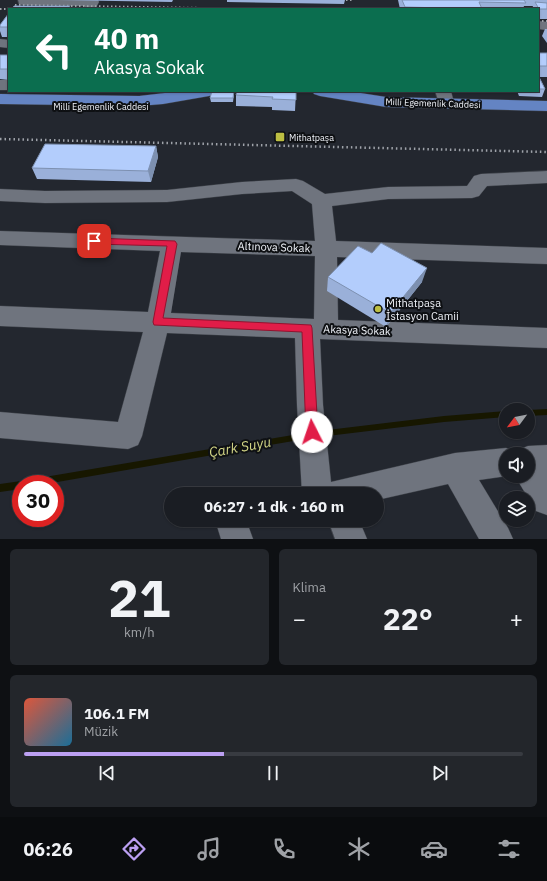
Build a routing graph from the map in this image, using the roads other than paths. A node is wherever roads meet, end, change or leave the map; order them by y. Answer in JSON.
{"nodes":[{"id":1,"x":23,"y":1,"type":"dead end"},
{"id":2,"x":90,"y":8,"type":"edge"},
{"id":3,"x":204,"y":92,"type":"edge"},
{"id":4,"x":326,"y":92,"type":"edge"},
{"id":5,"x":445,"y":97,"type":"edge"},
{"id":6,"x":0,"y":99,"type":"edge"},
{"id":7,"x":0,"y":106,"type":"edge"},
{"id":8,"x":547,"y":106,"type":"edge"},
{"id":9,"x":547,"y":178,"type":"edge"},
{"id":10,"x":0,"y":194,"type":"edge"},
{"id":11,"x":322,"y":201,"type":"junction"},
{"id":12,"x":0,"y":238,"type":"edge"},
{"id":13,"x":172,"y":244,"type":"junction"},
{"id":14,"x":326,"y":248,"type":"junction"},
{"id":15,"x":547,"y":256,"type":"edge"},
{"id":16,"x":0,"y":316,"type":"edge"},
{"id":17,"x":158,"y":322,"type":"junction"},
{"id":18,"x":316,"y":328,"type":"junction"},
{"id":19,"x":547,"y":338,"type":"edge"},
{"id":20,"x":0,"y":425,"type":"edge"},
{"id":21,"x":547,"y":459,"type":"edge"},
{"id":22,"x":535,"y":460,"type":"edge"},
{"id":23,"x":499,"y":463,"type":"edge"},
{"id":24,"x":455,"y":468,"type":"junction"},
{"id":25,"x":535,"y":482,"type":"edge"},
{"id":26,"x":323,"y":487,"type":"edge"},
{"id":27,"x":336,"y":487,"type":"edge"},
{"id":28,"x":547,"y":500,"type":"edge"},
{"id":29,"x":346,"y":527,"type":"edge"},
{"id":30,"x":351,"y":539,"type":"edge"},
{"id":31,"x":497,"y":539,"type":"edge"}],
"edges":[{"from":1,"to":2,"type":"street"},
{"from":3,"to":6,"type":"main road","name":"Milli Egemenlik Caddesi"},
{"from":3,"to":7,"type":"main road","name":"Milli Egemenlik Caddesi"},
{"from":4,"to":5,"type":"main road","name":"Milli Egemenlik Caddesi"},
{"from":5,"to":8,"type":"main road","name":"Milli Egemenlik Caddesi"},
{"from":9,"to":11,"type":"street"},
{"from":10,"to":11,"type":"street"},
{"from":11,"to":14,"type":"street"},
{"from":12,"to":13,"type":"street","name":"Altınova Sokak"},
{"from":13,"to":14,"type":"street","name":"Altınova Sokak"},
{"from":13,"to":17,"type":"street"},
{"from":14,"to":15,"type":"street","name":"Altınova Sokak"},
{"from":14,"to":18,"type":"street"},
{"from":16,"to":17,"type":"street","name":"Akasya Sokak"},
{"from":17,"to":18,"type":"street","name":"Akasya Sokak"},
{"from":17,"to":20,"type":"street"},
{"from":18,"to":19,"type":"street","name":"Akasya Sokak"},
{"from":18,"to":26,"type":"street"},
{"from":21,"to":22,"type":"street"},
{"from":23,"to":24,"type":"street"},
{"from":24,"to":27,"type":"street"},
{"from":24,"to":31,"type":"street"},
{"from":25,"to":28,"type":"street"},
{"from":29,"to":30,"type":"street"}]}
